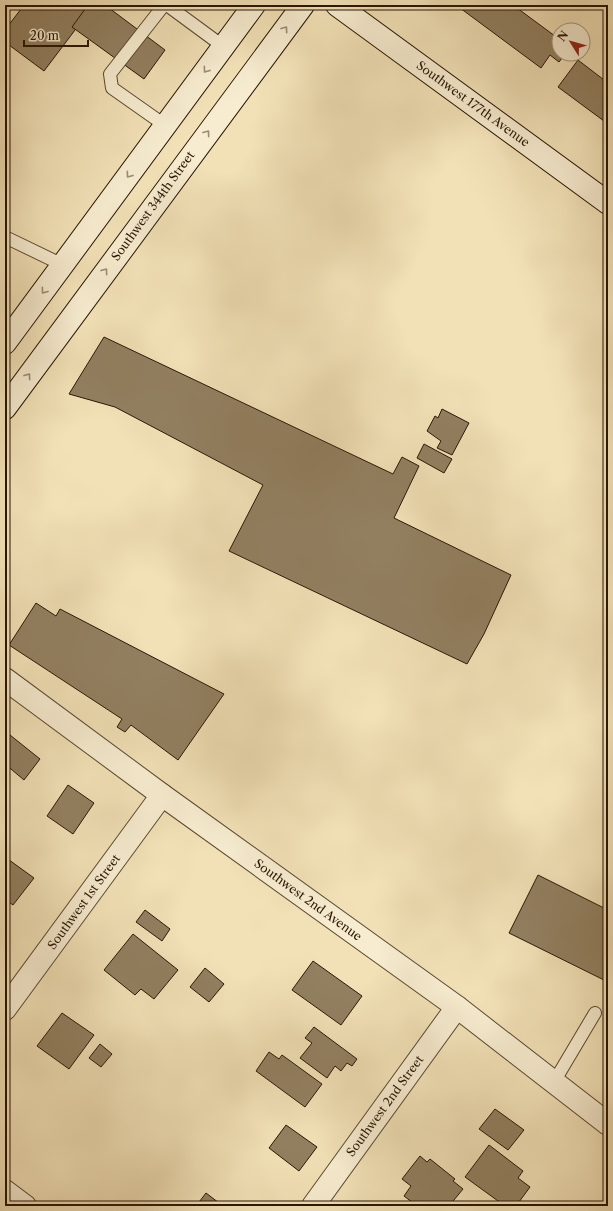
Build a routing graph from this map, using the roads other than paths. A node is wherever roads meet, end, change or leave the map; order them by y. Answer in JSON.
{"nodes":[{"id":1,"x":165,"y":5,"type":"edge"},
{"id":2,"x":254,"y":5,"type":"edge"},
{"id":3,"x":303,"y":5,"type":"edge"},
{"id":4,"x":337,"y":5,"type":"edge"},
{"id":5,"x":224,"y":47,"type":"junction"},
{"id":6,"x":166,"y":126,"type":"junction"},
{"id":7,"x":608,"y":203,"type":"edge"},
{"id":8,"x":5,"y":237,"type":"edge"},
{"id":9,"x":63,"y":265,"type":"junction"},
{"id":10,"x":5,"y":343,"type":"edge"},
{"id":11,"x":5,"y":408,"type":"edge"},
{"id":12,"x":5,"y":679,"type":"edge"},
{"id":13,"x":162,"y":795,"type":"junction"},
{"id":14,"x":457,"y":1007,"type":"junction"},
{"id":15,"x":5,"y":1009,"type":"edge"},
{"id":16,"x":595,"y":1014,"type":"dead end"},
{"id":17,"x":554,"y":1082,"type":"junction"},
{"id":18,"x":608,"y":1124,"type":"edge"},
{"id":19,"x":5,"y":1191,"type":"edge"},
{"id":20,"x":25,"y":1206,"type":"edge"},
{"id":21,"x":313,"y":1206,"type":"edge"}],
"edges":[{"from":1,"to":5,"type":"lane"},
{"from":1,"to":6,"type":"lane"},
{"from":2,"to":5,"type":"street"},
{"from":11,"to":3,"type":"street","name":"Southwest 344th Street","one_way":true},
{"from":4,"to":7,"type":"street","name":"Southwest 177th Avenue"},
{"from":5,"to":6,"type":"street","one_way":true},
{"from":6,"to":9,"type":"street","one_way":true},
{"from":8,"to":9,"type":"lane"},
{"from":9,"to":10,"type":"street","one_way":true},
{"from":12,"to":13,"type":"street","name":"Southwest 2nd Avenue"},
{"from":13,"to":14,"type":"street","name":"Southwest 2nd Avenue"},
{"from":13,"to":15,"type":"street","name":"Southwest 1st Street"},
{"from":14,"to":17,"type":"street","name":"Southwest 2nd Avenue"},
{"from":14,"to":21,"type":"street","name":"Southwest 2nd Street"},
{"from":16,"to":17,"type":"lane"},
{"from":17,"to":18,"type":"street","name":"Southwest 2nd Avenue"},
{"from":19,"to":20,"type":"street"}]}
